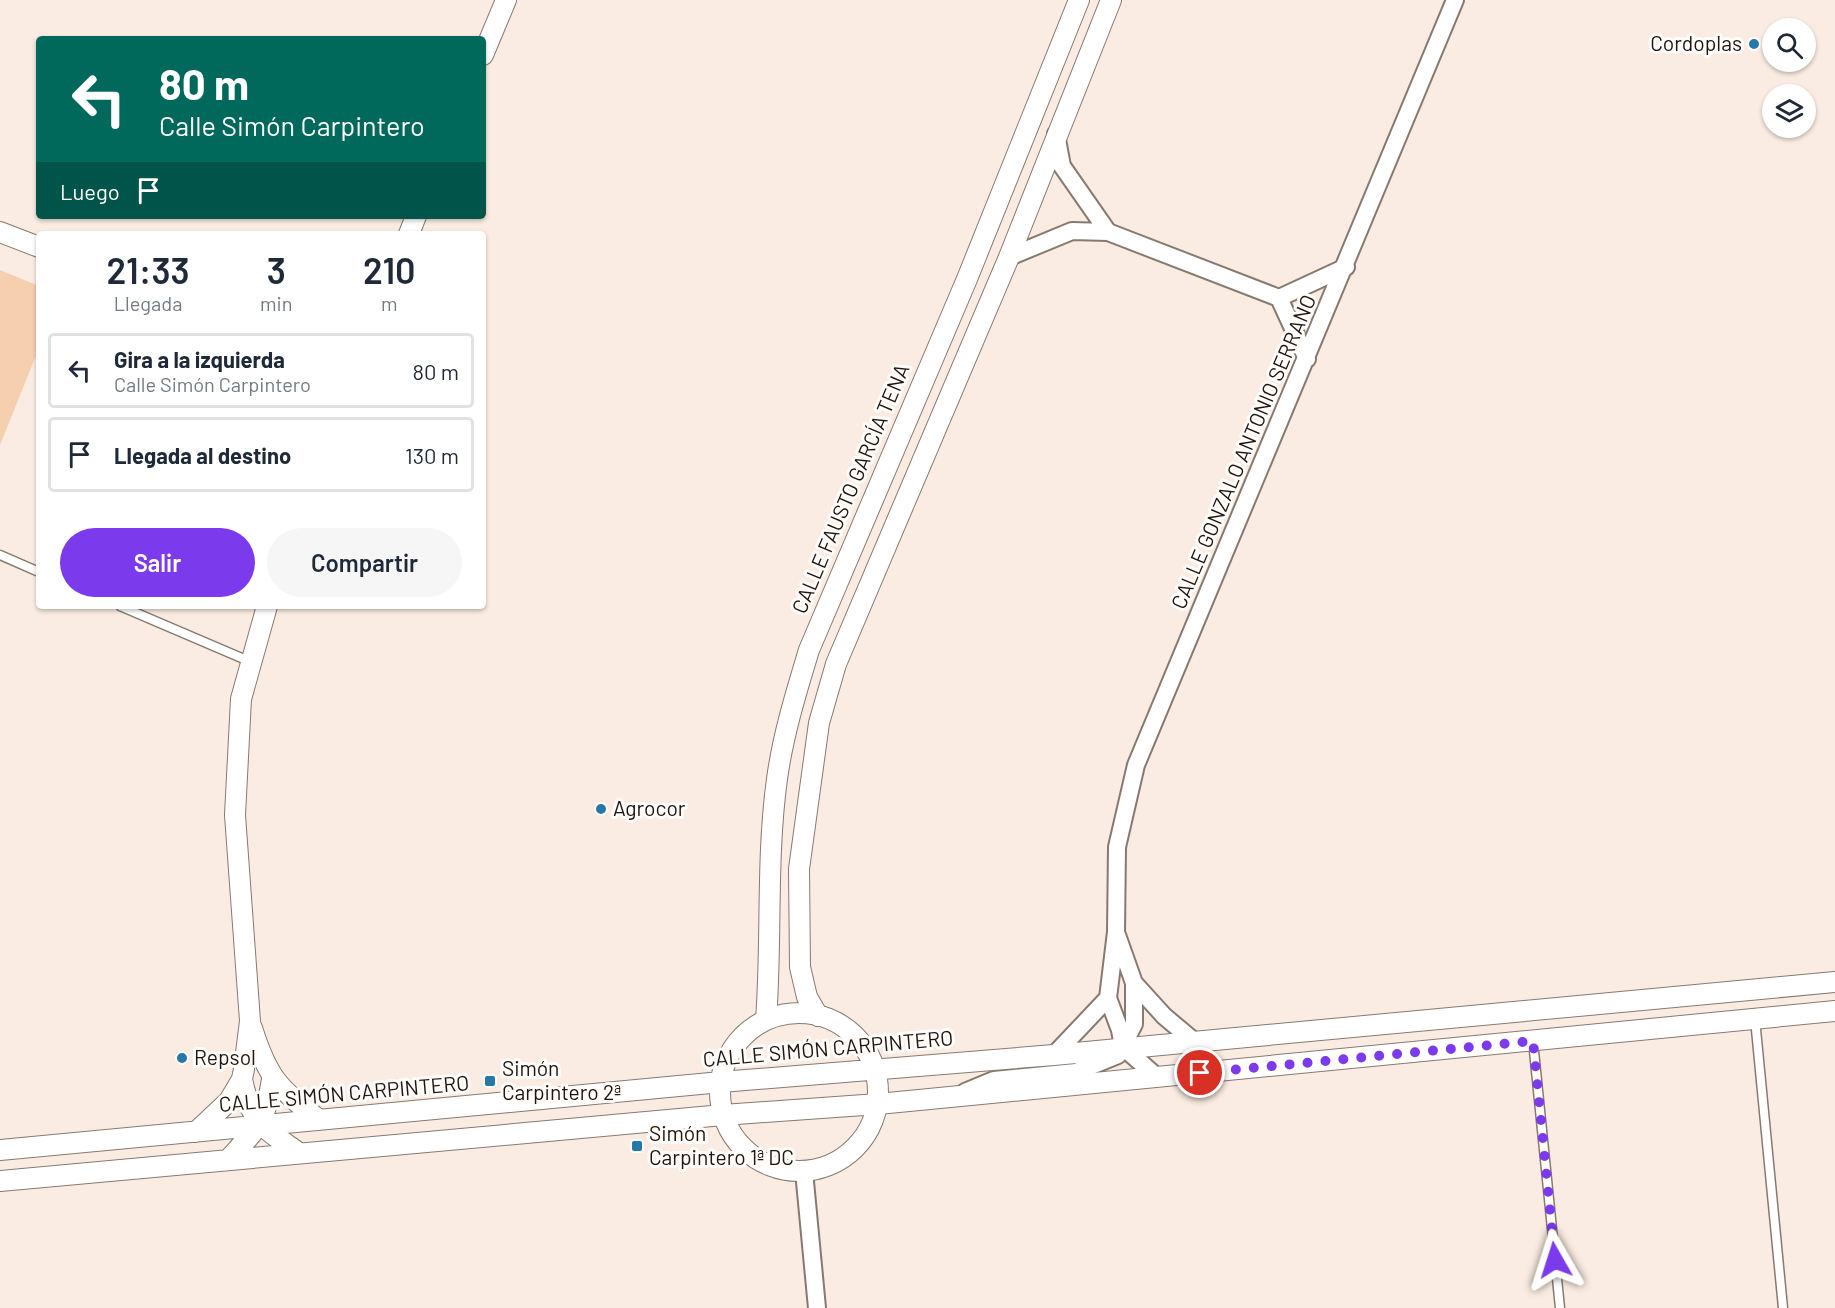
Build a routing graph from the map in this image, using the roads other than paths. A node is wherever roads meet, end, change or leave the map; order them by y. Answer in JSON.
{"nodes":[{"id":1,"x":506,"y":0,"type":"edge"},
{"id":2,"x":1078,"y":0,"type":"edge"},
{"id":3,"x":1111,"y":0,"type":"edge"},
{"id":4,"x":1455,"y":0,"type":"edge"},
{"id":5,"x":486,"y":48,"type":"edge"},
{"id":6,"x":1056,"y":134,"type":"junction"},
{"id":7,"x":0,"y":232,"type":"edge"},
{"id":8,"x":1108,"y":232,"type":"junction"},
{"id":9,"x":36,"y":246,"type":"edge"},
{"id":10,"x":1009,"y":257,"type":"junction"},
{"id":11,"x":1346,"y":267,"type":"junction"},
{"id":12,"x":1279,"y":298,"type":"junction"},
{"id":13,"x":1308,"y":359,"type":"junction"},
{"id":14,"x":0,"y":555,"type":"edge"},
{"id":15,"x":36,"y":571,"type":"edge"},
{"id":16,"x":127,"y":609,"type":"edge"},
{"id":17,"x":266,"y":609,"type":"edge"},
{"id":18,"x":251,"y":662,"type":"junction"},
{"id":19,"x":1116,"y":932,"type":"junction"},
{"id":20,"x":1835,"y":982,"type":"edge"},
{"id":21,"x":1134,"y":983,"type":"junction"},
{"id":22,"x":1704,"y":994,"type":"junction"},
{"id":23,"x":1108,"y":998,"type":"junction"},
{"id":24,"x":1656,"y":999,"type":"junction"},
{"id":25,"x":1835,"y":1011,"type":"edge"},
{"id":26,"x":818,"y":1016,"type":"junction"},
{"id":27,"x":1755,"y":1019,"type":"junction"},
{"id":28,"x":766,"y":1020,"type":"junction"},
{"id":29,"x":250,"y":1021,"type":"junction"},
{"id":30,"x":1709,"y":1023,"type":"junction"},
{"id":31,"x":1386,"y":1024,"type":"junction"},
{"id":32,"x":1347,"y":1028,"type":"junction"},
{"id":33,"x":1660,"y":1028,"type":"junction"},
{"id":34,"x":1533,"y":1041,"type":"junction"},
{"id":35,"x":1195,"y":1042,"type":"junction"},
{"id":36,"x":1123,"y":1047,"type":"junction"},
{"id":37,"x":1390,"y":1054,"type":"junction"},
{"id":38,"x":1054,"y":1055,"type":"junction"},
{"id":39,"x":1351,"y":1058,"type":"junction"},
{"id":40,"x":875,"y":1069,"type":"junction"},
{"id":41,"x":1157,"y":1077,"type":"junction"},
{"id":42,"x":242,"y":1079,"type":"junction"},
{"id":43,"x":272,"y":1079,"type":"junction"},
{"id":44,"x":721,"y":1082,"type":"junction"},
{"id":45,"x":955,"y":1096,"type":"junction"},
{"id":46,"x":878,"y":1104,"type":"junction"},
{"id":47,"x":723,"y":1115,"type":"junction"},
{"id":48,"x":319,"y":1120,"type":"junction"},
{"id":49,"x":260,"y":1126,"type":"junction"},
{"id":50,"x":196,"y":1132,"type":"junction"},
{"id":51,"x":0,"y":1150,"type":"edge"},
{"id":52,"x":299,"y":1153,"type":"junction"},
{"id":53,"x":228,"y":1160,"type":"junction"},
{"id":54,"x":804,"y":1171,"type":"junction"},
{"id":55,"x":0,"y":1181,"type":"edge"},
{"id":56,"x":817,"y":1308,"type":"edge"},
{"id":57,"x":1560,"y":1308,"type":"edge"},
{"id":58,"x":1783,"y":1308,"type":"edge"}],
"edges":[{"from":1,"to":5,"type":"street"},
{"from":2,"to":28,"type":"street","name":"CALLE FAUSTO GARCÍA TENA"},
{"from":3,"to":6,"type":"street"},
{"from":4,"to":11,"type":"street","name":"CALLE GONZALO ANTONIO SERRANO"},
{"from":6,"to":8,"type":"street"},
{"from":6,"to":10,"type":"street"},
{"from":7,"to":9,"type":"street"},
{"from":8,"to":10,"type":"street"},
{"from":8,"to":12,"type":"street"},
{"from":10,"to":26,"type":"street"},
{"from":11,"to":12,"type":"street"},
{"from":11,"to":13,"type":"street","name":"CALLE GONZALO ANTONIO SERRANO"},
{"from":12,"to":13,"type":"street"},
{"from":13,"to":19,"type":"street","name":"CALLE GONZALO ANTONIO SERRANO"},
{"from":14,"to":15,"type":"lane"},
{"from":16,"to":18,"type":"lane"},
{"from":17,"to":18,"type":"street"},
{"from":18,"to":29,"type":"street"},
{"from":19,"to":21,"type":"street","name":"CALLE GONZALO ANTONIO SERRANO"},
{"from":19,"to":23,"type":"street","name":"CALLE GONZALO ANTONIO SERRANO"},
{"from":20,"to":22,"type":"street","name":"CALLE SIMÓN CARPINTERO"},
{"from":21,"to":35,"type":"street","name":"CALLE GONZALO ANTONIO SERRANO"},
{"from":21,"to":36,"type":"street","name":"CALLE GONZALO ANTONIO SERRANO"},
{"from":22,"to":24,"type":"street","name":"CALLE SIMÓN CARPINTERO"},
{"from":22,"to":30,"type":"street"},
{"from":23,"to":36,"type":"street","name":"CALLE GONZALO ANTONIO SERRANO"},
{"from":23,"to":38,"type":"street"},
{"from":24,"to":31,"type":"street","name":"CALLE SIMÓN CARPINTERO"},
{"from":24,"to":33,"type":"street"},
{"from":25,"to":27,"type":"street","name":"CALLE SIMÓN CARPINTERO"},
{"from":26,"to":28,"type":"street"},
{"from":26,"to":40,"type":"street"},
{"from":27,"to":30,"type":"street","name":"CALLE SIMÓN CARPINTERO"},
{"from":27,"to":58,"type":"lane"},
{"from":28,"to":44,"type":"street"},
{"from":29,"to":42,"type":"street"},
{"from":29,"to":43,"type":"street"},
{"from":30,"to":33,"type":"street","name":"CALLE SIMÓN CARPINTERO"},
{"from":31,"to":32,"type":"street","name":"CALLE SIMÓN CARPINTERO"},
{"from":31,"to":37,"type":"street"},
{"from":32,"to":35,"type":"street","name":"CALLE SIMÓN CARPINTERO"},
{"from":32,"to":39,"type":"street"},
{"from":33,"to":34,"type":"street","name":"CALLE SIMÓN CARPINTERO"},
{"from":34,"to":37,"type":"street","name":"CALLE SIMÓN CARPINTERO"},
{"from":34,"to":57,"type":"lane"},
{"from":35,"to":36,"type":"street","name":"CALLE SIMÓN CARPINTERO"},
{"from":36,"to":38,"type":"street","name":"CALLE SIMÓN CARPINTERO"},
{"from":36,"to":41,"type":"street"},
{"from":36,"to":45,"type":"street","name":"CALLE SIMÓN CARPINTERO"},
{"from":37,"to":39,"type":"street","name":"CALLE SIMÓN CARPINTERO"},
{"from":38,"to":40,"type":"street","name":"CALLE SIMÓN CARPINTERO"},
{"from":39,"to":41,"type":"street","name":"CALLE SIMÓN CARPINTERO"},
{"from":40,"to":44,"type":"street","name":"CALLE SIMÓN CARPINTERO"},
{"from":40,"to":46,"type":"street"},
{"from":41,"to":45,"type":"street","name":"CALLE SIMÓN CARPINTERO"},
{"from":42,"to":49,"type":"street"},
{"from":42,"to":50,"type":"street"},
{"from":43,"to":48,"type":"street"},
{"from":43,"to":49,"type":"street"},
{"from":44,"to":47,"type":"street"},
{"from":44,"to":48,"type":"street","name":"CALLE SIMÓN CARPINTERO"},
{"from":45,"to":46,"type":"street","name":"CALLE SIMÓN CARPINTERO"},
{"from":46,"to":47,"type":"street","name":"CALLE SIMÓN CARPINTERO"},
{"from":46,"to":54,"type":"street"},
{"from":47,"to":52,"type":"street","name":"CALLE SIMÓN CARPINTERO"},
{"from":47,"to":54,"type":"street"},
{"from":48,"to":49,"type":"street","name":"CALLE SIMÓN CARPINTERO"},
{"from":49,"to":50,"type":"street","name":"CALLE SIMÓN CARPINTERO"},
{"from":49,"to":52,"type":"street"},
{"from":49,"to":53,"type":"street"},
{"from":50,"to":51,"type":"street","name":"CALLE SIMÓN CARPINTERO"},
{"from":52,"to":53,"type":"street","name":"CALLE SIMÓN CARPINTERO"},
{"from":53,"to":55,"type":"street","name":"CALLE SIMÓN CARPINTERO"},
{"from":54,"to":56,"type":"street"}]}
